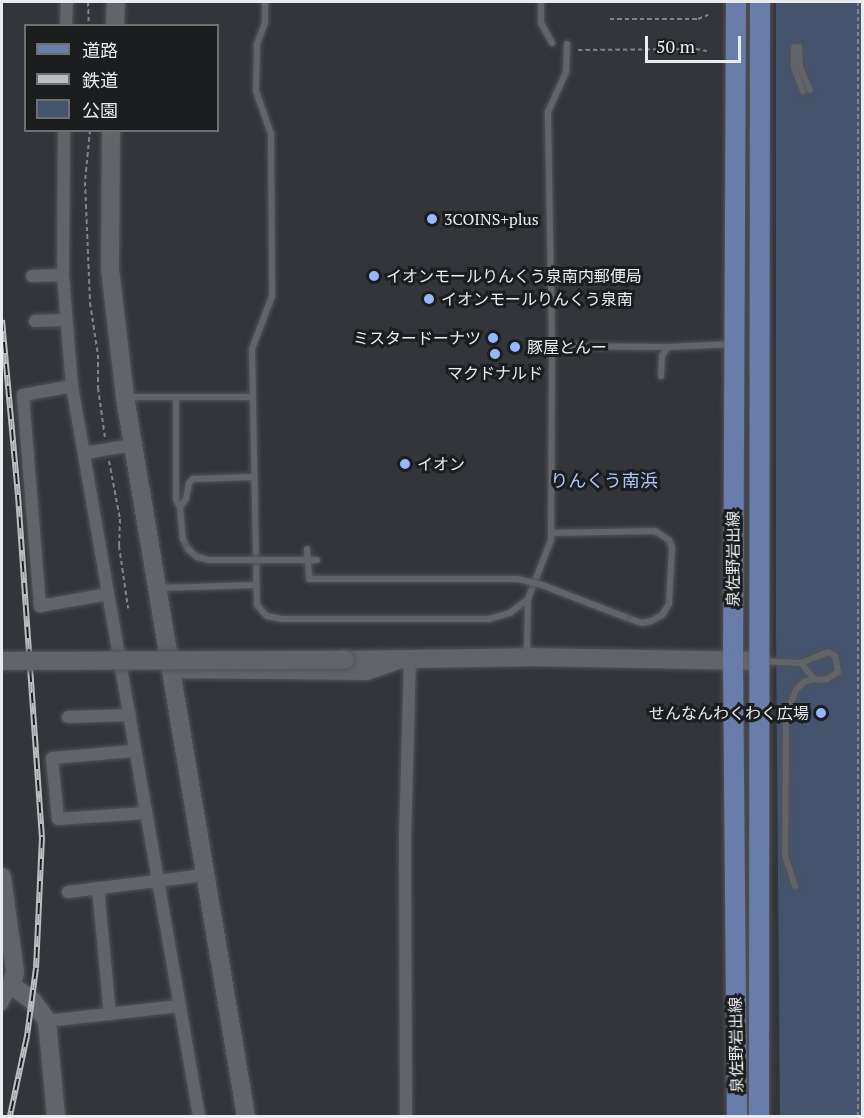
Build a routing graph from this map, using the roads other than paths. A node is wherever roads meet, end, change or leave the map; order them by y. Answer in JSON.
{"nodes":[{"id":1,"x":67,"y":2,"type":"edge"},
{"id":2,"x":116,"y":2,"type":"edge"},
{"id":3,"x":265,"y":2,"type":"edge"},
{"id":4,"x":541,"y":2,"type":"edge"},
{"id":5,"x":736,"y":2,"type":"edge"},
{"id":6,"x":760,"y":2,"type":"edge"},
{"id":7,"x":66,"y":24,"type":"edge"},
{"id":8,"x":115,"y":24,"type":"edge"},
{"id":9,"x":552,"y":43,"type":"dead end"},
{"id":10,"x":567,"y":44,"type":"dead end"},
{"id":11,"x":796,"y":47,"type":"dead end"},
{"id":12,"x":807,"y":91,"type":"dead end"},
{"id":13,"x":64,"y":132,"type":"edge"},
{"id":14,"x":111,"y":132,"type":"edge"},
{"id":15,"x":63,"y":275,"type":"junction"},
{"id":16,"x":32,"y":276,"type":"dead end"},
{"id":17,"x":66,"y":320,"type":"junction"},
{"id":18,"x":35,"y":321,"type":"dead end"},
{"id":19,"x":734,"y":344,"type":"junction"},
{"id":20,"x":552,"y":346,"type":"junction"},
{"id":21,"x":668,"y":347,"type":"junction"},
{"id":22,"x":661,"y":376,"type":"dead end"},
{"id":23,"x":72,"y":386,"type":"junction"},
{"id":24,"x":252,"y":396,"type":"junction"},
{"id":25,"x":125,"y":397,"type":"junction"},
{"id":26,"x":176,"y":397,"type":"junction"},
{"id":27,"x":133,"y":445,"type":"junction"},
{"id":28,"x":85,"y":453,"type":"junction"},
{"id":29,"x":253,"y":477,"type":"junction"},
{"id":30,"x":180,"y":507,"type":"junction"},
{"id":31,"x":550,"y":533,"type":"junction"},
{"id":32,"x":307,"y":549,"type":"dead end"},
{"id":33,"x":317,"y":560,"type":"dead end"},
{"id":34,"x":255,"y":585,"type":"junction"},
{"id":35,"x":156,"y":588,"type":"junction"},
{"id":36,"x":108,"y":594,"type":"junction"},
{"id":37,"x":528,"y":599,"type":"junction"},
{"id":38,"x":527,"y":657,"type":"junction"},
{"id":39,"x":410,"y":659,"type":"junction"},
{"id":40,"x":733,"y":659,"type":"junction"},
{"id":41,"x":2,"y":661,"type":"edge"},
{"id":42,"x":758,"y":661,"type":"junction"},
{"id":43,"x":801,"y":663,"type":"junction"},
{"id":44,"x":170,"y":672,"type":"junction"},
{"id":45,"x":814,"y":679,"type":"junction"},
{"id":46,"x":130,"y":715,"type":"junction"},
{"id":47,"x":68,"y":717,"type":"dead end"},
{"id":48,"x":134,"y":751,"type":"junction"},
{"id":49,"x":145,"y":813,"type":"junction"},
{"id":50,"x":205,"y":875,"type":"junction"},
{"id":51,"x":2,"y":877,"type":"edge"},
{"id":52,"x":158,"y":881,"type":"junction"},
{"id":53,"x":795,"y":886,"type":"dead end"},
{"id":54,"x":98,"y":888,"type":"junction"},
{"id":55,"x":68,"y":892,"type":"dead end"},
{"id":56,"x":5,"y":925,"type":"edge"},
{"id":57,"x":11,"y":985,"type":"junction"},
{"id":58,"x":2,"y":1004,"type":"edge"},
{"id":59,"x":179,"y":1006,"type":"junction"},
{"id":60,"x":110,"y":1014,"type":"junction"},
{"id":61,"x":47,"y":1021,"type":"junction"},
{"id":62,"x":56,"y":1116,"type":"edge"},
{"id":63,"x":199,"y":1116,"type":"edge"},
{"id":64,"x":246,"y":1116,"type":"edge"},
{"id":65,"x":406,"y":1116,"type":"edge"},
{"id":66,"x":737,"y":1116,"type":"edge"},
{"id":67,"x":759,"y":1116,"type":"edge"}],
"edges":[{"from":1,"to":7,"type":"street"},
{"from":2,"to":8,"type":"street"},
{"from":3,"to":24,"type":"lane"},
{"from":4,"to":9,"type":"lane"},
{"from":5,"to":19,"type":"main road","name":"泉佐野岩出線"},
{"from":6,"to":42,"type":"main road","name":"泉佐野岩出線"},
{"from":10,"to":20,"type":"lane"},
{"from":11,"to":12,"type":"lane"},
{"from":13,"to":15,"type":"street"},
{"from":14,"to":25,"type":"street"},
{"from":15,"to":16,"type":"street"},
{"from":15,"to":17,"type":"street"},
{"from":17,"to":18,"type":"street"},
{"from":17,"to":23,"type":"street"},
{"from":19,"to":21,"type":"lane"},
{"from":19,"to":40,"type":"main road","name":"泉佐野岩出線"},
{"from":20,"to":21,"type":"lane"},
{"from":20,"to":31,"type":"lane"},
{"from":21,"to":22,"type":"lane"},
{"from":23,"to":28,"type":"street"},
{"from":23,"to":36,"type":"street"},
{"from":24,"to":26,"type":"lane"},
{"from":24,"to":29,"type":"lane"},
{"from":25,"to":26,"type":"lane"},
{"from":25,"to":27,"type":"street"},
{"from":26,"to":30,"type":"lane"},
{"from":27,"to":28,"type":"street"},
{"from":27,"to":35,"type":"street"},
{"from":28,"to":36,"type":"street"},
{"from":29,"to":30,"type":"lane"},
{"from":29,"to":34,"type":"lane"},
{"from":30,"to":33,"type":"lane","bridge":true},
{"from":31,"to":32,"type":"lane","bridge":true},
{"from":31,"to":37,"type":"lane"},
{"from":34,"to":35,"type":"lane"},
{"from":34,"to":37,"type":"lane"},
{"from":35,"to":44,"type":"street"},
{"from":36,"to":46,"type":"street"},
{"from":37,"to":38,"type":"lane"},
{"from":38,"to":39,"type":"street"},
{"from":38,"to":40,"type":"street"},
{"from":39,"to":41,"type":"street","bridge":true},
{"from":39,"to":44,"type":"street"},
{"from":39,"to":65,"type":"street"},
{"from":40,"to":42,"type":"street"},
{"from":40,"to":66,"type":"main road","name":"泉佐野岩出線"},
{"from":42,"to":43,"type":"lane"},
{"from":42,"to":67,"type":"main road","name":"泉佐野岩出線"},
{"from":43,"to":45,"type":"lane"},
{"from":43,"to":45,"type":"lane"},
{"from":44,"to":50,"type":"street"},
{"from":45,"to":53,"type":"lane"},
{"from":46,"to":47,"type":"street"},
{"from":46,"to":48,"type":"street"},
{"from":48,"to":49,"type":"street"},
{"from":48,"to":49,"type":"street"},
{"from":49,"to":52,"type":"street"},
{"from":50,"to":52,"type":"street"},
{"from":50,"to":64,"type":"street"},
{"from":51,"to":56,"type":"street"},
{"from":52,"to":54,"type":"street"},
{"from":52,"to":59,"type":"street"},
{"from":54,"to":55,"type":"street"},
{"from":54,"to":60,"type":"street"},
{"from":56,"to":57,"type":"street"},
{"from":57,"to":58,"type":"street"},
{"from":57,"to":61,"type":"street"},
{"from":59,"to":60,"type":"street"},
{"from":59,"to":63,"type":"street"},
{"from":60,"to":61,"type":"street"},
{"from":61,"to":62,"type":"street"}]}
